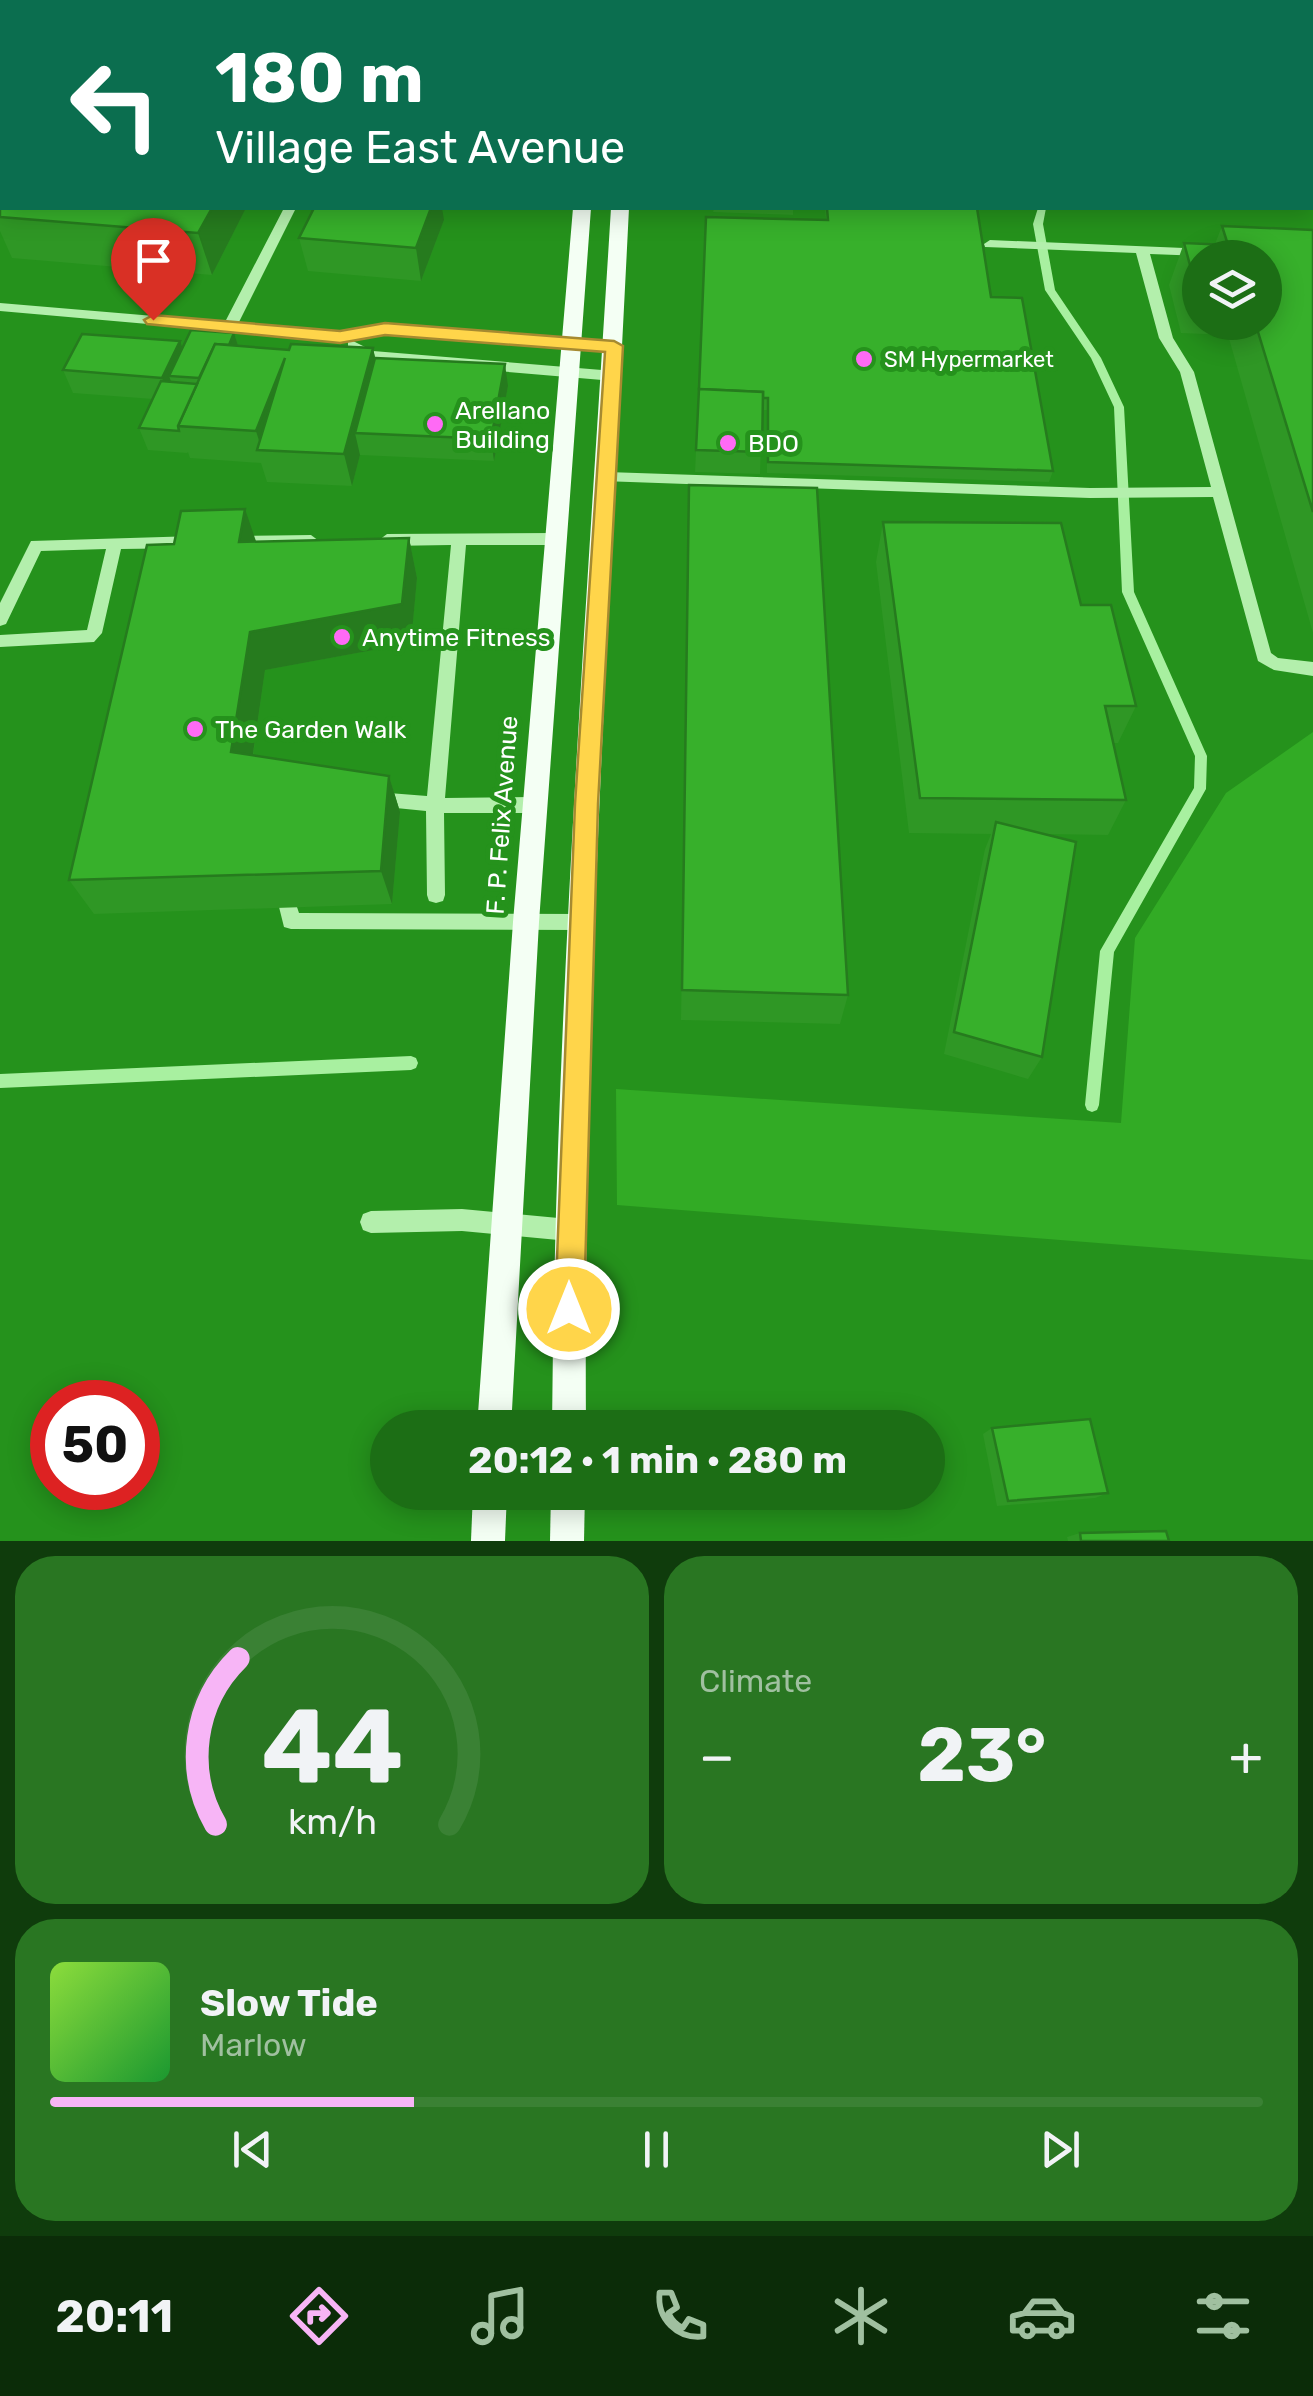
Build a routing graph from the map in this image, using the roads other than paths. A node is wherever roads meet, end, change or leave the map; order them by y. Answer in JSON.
{"nodes":[{"id":1,"x":289,"y":210,"type":"edge"},
{"id":2,"x":582,"y":210,"type":"edge"},
{"id":3,"x":620,"y":210,"type":"edge"},
{"id":4,"x":990,"y":244,"type":"dead end"},
{"id":5,"x":1142,"y":250,"type":"junction"},
{"id":6,"x":1182,"y":251,"type":"edge"},
{"id":7,"x":0,"y":307,"type":"edge"},
{"id":8,"x":230,"y":328,"type":"junction"},
{"id":9,"x":340,"y":337,"type":"junction"},
{"id":10,"x":500,"y":338,"type":"junction"},
{"id":11,"x":614,"y":346,"type":"junction"},
{"id":12,"x":571,"y":358,"type":"junction"},
{"id":13,"x":495,"y":365,"type":"junction"},
{"id":14,"x":614,"y":376,"type":"junction"},
{"id":15,"x":607,"y":477,"type":"junction"},
{"id":16,"x":1221,"y":492,"type":"junction"},
{"id":17,"x":459,"y":538,"type":"junction"},
{"id":18,"x":556,"y":538,"type":"junction"},
{"id":19,"x":325,"y":540,"type":"edge"},
{"id":20,"x":364,"y":540,"type":"edge"},
{"id":21,"x":114,"y":544,"type":"junction"},
{"id":22,"x":0,"y":620,"type":"edge"},
{"id":23,"x":0,"y":642,"type":"edge"},
{"id":24,"x":1313,"y":669,"type":"edge"},
{"id":25,"x":359,"y":798,"type":"edge"},
{"id":26,"x":435,"y":805,"type":"junction"},
{"id":27,"x":535,"y":805,"type":"junction"},
{"id":28,"x":436,"y":894,"type":"dead end"},
{"id":29,"x":288,"y":907,"type":"edge"},
{"id":30,"x":526,"y":922,"type":"junction"},
{"id":31,"x":582,"y":922,"type":"junction"},
{"id":32,"x":371,"y":1222,"type":"dead end"},
{"id":33,"x":506,"y":1225,"type":"junction"},
{"id":34,"x":570,"y":1230,"type":"junction"},
{"id":35,"x":495,"y":1410,"type":"edge"},
{"id":36,"x":569,"y":1410,"type":"edge"},
{"id":37,"x":489,"y":1510,"type":"edge"},
{"id":38,"x":568,"y":1510,"type":"edge"},
{"id":39,"x":488,"y":1541,"type":"edge"},
{"id":40,"x":567,"y":1541,"type":"edge"}],
"edges":[{"from":1,"to":8,"type":"street"},
{"from":2,"to":12,"type":"main road","name":"F. P. Felix Avenue"},
{"from":3,"to":11,"type":"main road"},
{"from":4,"to":5,"type":"street"},
{"from":5,"to":6,"type":"street"},
{"from":5,"to":16,"type":"street"},
{"from":7,"to":8,"type":"street"},
{"from":8,"to":9,"type":"street"},
{"from":9,"to":10,"type":"street"},
{"from":9,"to":13,"type":"street"},
{"from":10,"to":12,"type":"street"},
{"from":10,"to":13,"type":"street"},
{"from":11,"to":12,"type":"street"},
{"from":11,"to":14,"type":"main road"},
{"from":12,"to":13,"type":"street"},
{"from":12,"to":14,"type":"street"},
{"from":12,"to":18,"type":"main road","name":"F. P. Felix Avenue"},
{"from":14,"to":15,"type":"main road"},
{"from":15,"to":16,"type":"street"},
{"from":15,"to":31,"type":"main road"},
{"from":16,"to":24,"type":"street"},
{"from":17,"to":18,"type":"street"},
{"from":17,"to":20,"type":"street"},
{"from":17,"to":26,"type":"street"},
{"from":18,"to":27,"type":"main road","name":"F. P. Felix Avenue"},
{"from":19,"to":21,"type":"street"},
{"from":21,"to":22,"type":"street"},
{"from":21,"to":23,"type":"street"},
{"from":25,"to":26,"type":"street"},
{"from":26,"to":27,"type":"street"},
{"from":26,"to":28,"type":"street"},
{"from":27,"to":30,"type":"main road","name":"F. P. Felix Avenue"},
{"from":29,"to":30,"type":"street"},
{"from":30,"to":31,"type":"street"},
{"from":30,"to":33,"type":"main road","name":"F. P. Felix Avenue"},
{"from":31,"to":34,"type":"main road"},
{"from":32,"to":33,"type":"street"},
{"from":33,"to":34,"type":"street"},
{"from":33,"to":35,"type":"main road","name":"F. P. Felix Avenue"},
{"from":34,"to":36,"type":"main road"},
{"from":37,"to":39,"type":"main road"},
{"from":38,"to":40,"type":"main road"}]}
